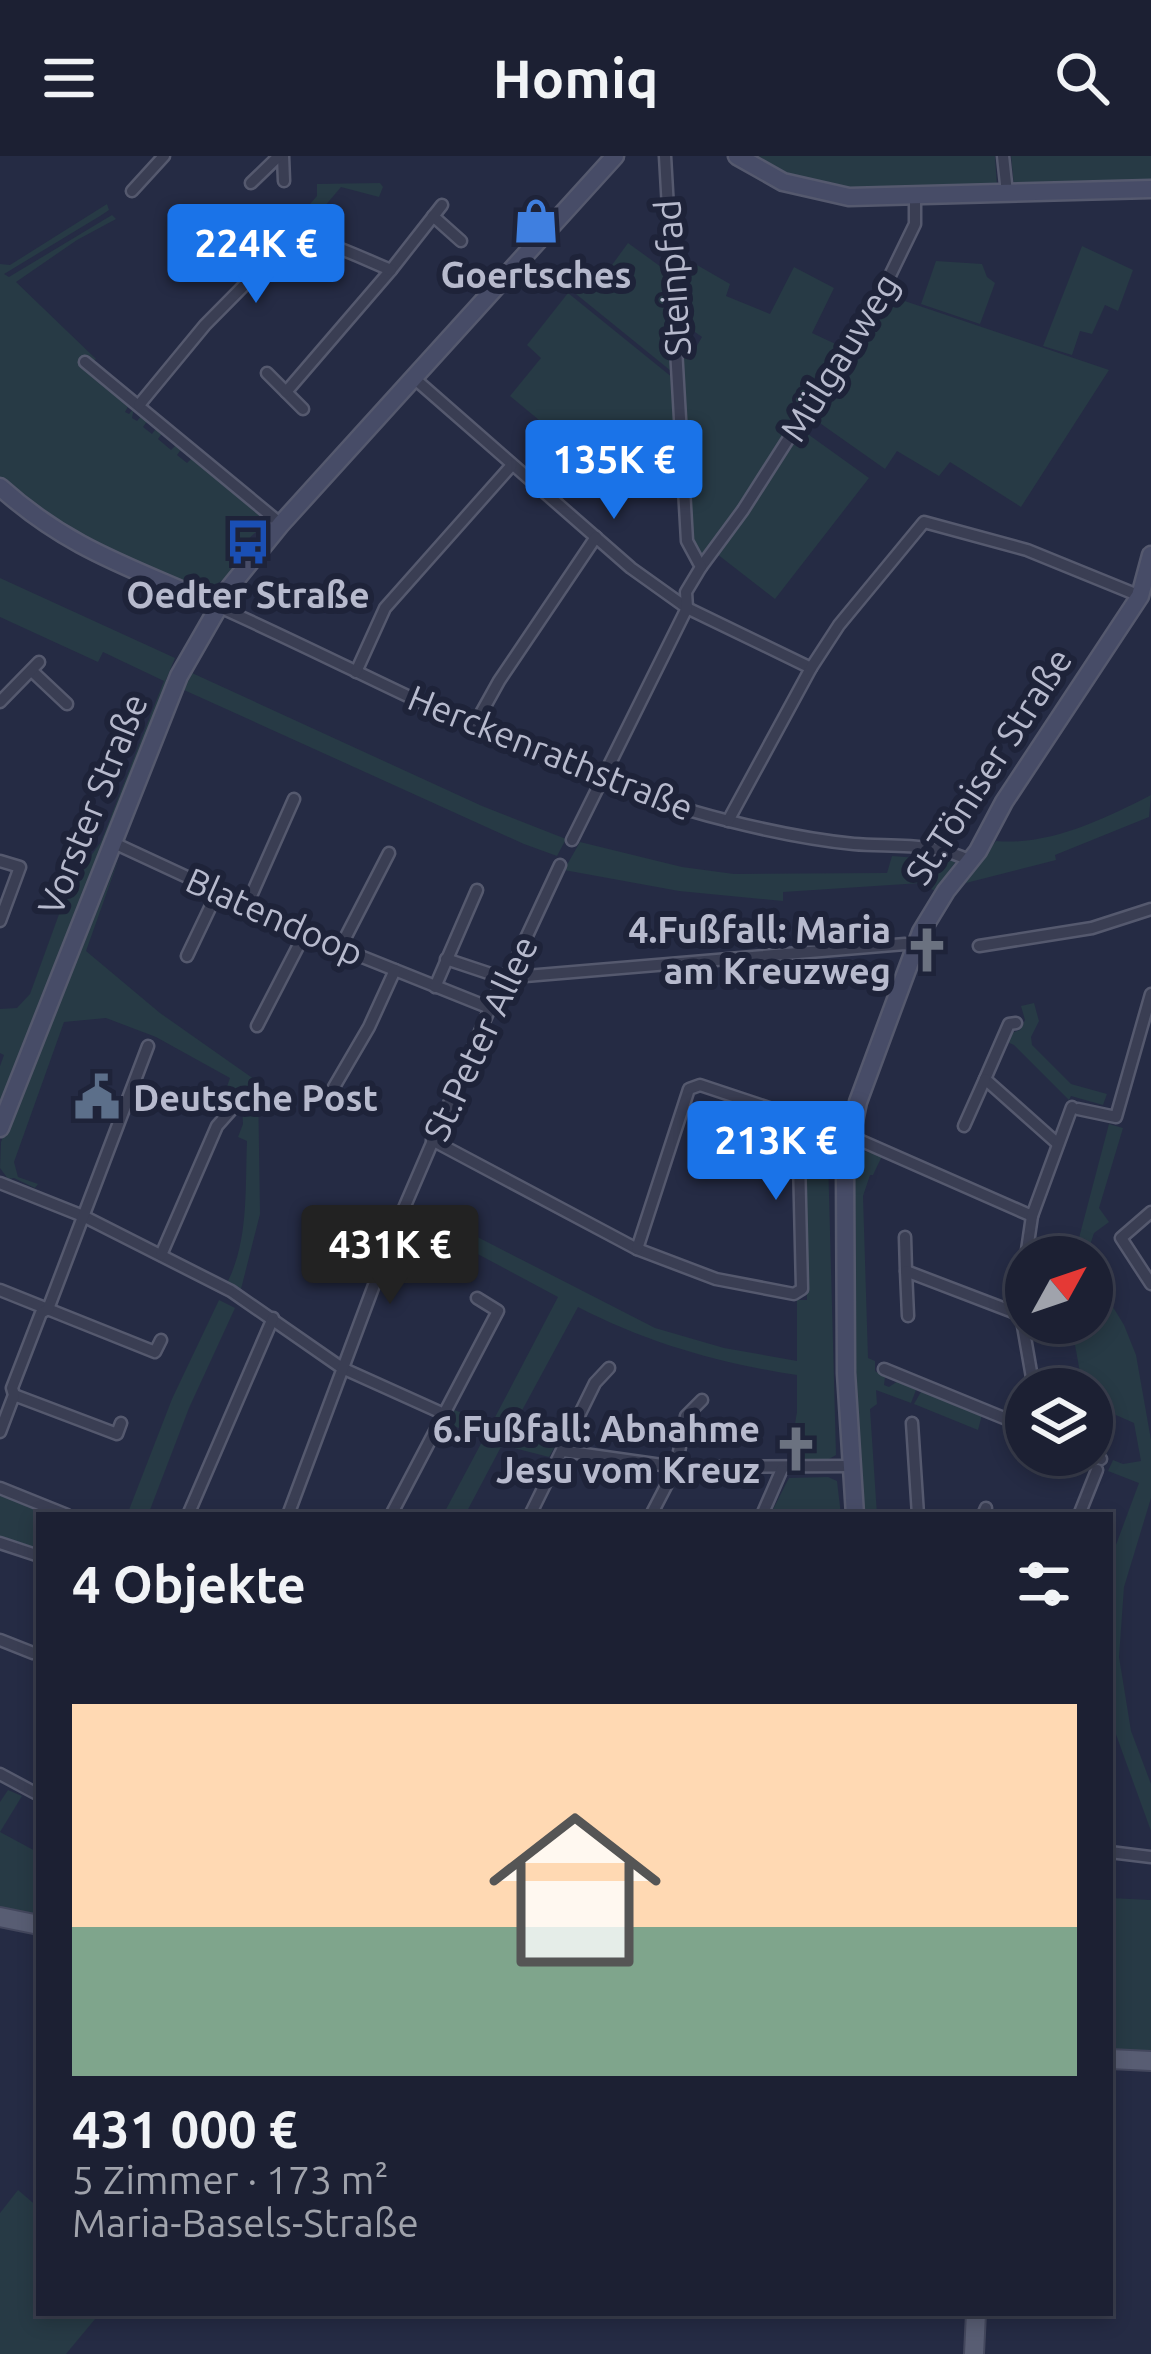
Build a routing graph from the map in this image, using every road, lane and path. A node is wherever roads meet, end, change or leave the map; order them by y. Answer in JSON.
{"nodes":[{"id":1,"x":281,"y":156,"type":"edge"},
{"id":2,"x":615,"y":156,"type":"edge"},
{"id":3,"x":665,"y":156,"type":"edge"},
{"id":4,"x":737,"y":156,"type":"edge"},
{"id":5,"x":1004,"y":156,"type":"edge"},
{"id":6,"x":159,"y":158,"type":"edge"},
{"id":7,"x":284,"y":181,"type":"dead end"},
{"id":8,"x":251,"y":183,"type":"dead end"},
{"id":9,"x":1151,"y":189,"type":"edge"},
{"id":10,"x":132,"y":191,"type":"dead end"},
{"id":11,"x":1007,"y":193,"type":"junction"},
{"id":12,"x":914,"y":198,"type":"junction"},
{"id":13,"x":442,"y":205,"type":"dead end"},
{"id":14,"x":433,"y":216,"type":"junction"},
{"id":15,"x":461,"y":241,"type":"dead end"},
{"id":16,"x":391,"y":270,"type":"junction"},
{"id":17,"x":85,"y":362,"type":"dead end"},
{"id":18,"x":267,"y":373,"type":"dead end"},
{"id":19,"x":416,"y":380,"type":"junction"},
{"id":20,"x":286,"y":392,"type":"junction"},
{"id":21,"x":140,"y":405,"type":"junction"},
{"id":22,"x":303,"y":409,"type":"dead end"},
{"id":23,"x":512,"y":465,"type":"junction"},
{"id":24,"x":0,"y":488,"type":"edge"},
{"id":25,"x":281,"y":524,"type":"junction"},
{"id":26,"x":596,"y":537,"type":"junction"},
{"id":27,"x":1151,"y":556,"type":"edge"},
{"id":28,"x":701,"y":567,"type":"junction"},
{"id":29,"x":1140,"y":596,"type":"junction"},
{"id":30,"x":218,"y":606,"type":"junction"},
{"id":31,"x":687,"y":608,"type":"junction"},
{"id":32,"x":811,"y":668,"type":"junction"},
{"id":33,"x":356,"y":672,"type":"junction"},
{"id":34,"x":0,"y":702,"type":"edge"},
{"id":35,"x":67,"y":704,"type":"dead end"},
{"id":36,"x":474,"y":726,"type":"junction"},
{"id":37,"x":604,"y":781,"type":"junction"},
{"id":38,"x":294,"y":799,"type":"dead end"},
{"id":39,"x":728,"y":821,"type":"junction"},
{"id":40,"x":572,"y":840,"type":"dead end"},
{"id":41,"x":116,"y":844,"type":"junction"},
{"id":42,"x":389,"y":853,"type":"dead end"},
{"id":43,"x":0,"y":861,"type":"edge"},
{"id":44,"x":970,"y":861,"type":"junction"},
{"id":45,"x":560,"y":865,"type":"dead end"},
{"id":46,"x":477,"y":890,"type":"dead end"},
{"id":47,"x":218,"y":891,"type":"junction"},
{"id":48,"x":247,"y":904,"type":"junction"},
{"id":49,"x":1151,"y":909,"type":"edge"},
{"id":50,"x":0,"y":921,"type":"edge"},
{"id":51,"x":305,"y":933,"type":"junction"},
{"id":52,"x":980,"y":946,"type":"dead end"},
{"id":53,"x":914,"y":947,"type":"junction"},
{"id":54,"x":340,"y":948,"type":"junction"},
{"id":55,"x":187,"y":956,"type":"dead end"},
{"id":56,"x":446,"y":958,"type":"junction"},
{"id":57,"x":395,"y":970,"type":"junction"},
{"id":58,"x":502,"y":978,"type":"junction"},
{"id":59,"x":435,"y":987,"type":"junction"},
{"id":60,"x":1150,"y":1003,"type":"edge"},
{"id":61,"x":490,"y":1008,"type":"junction"},
{"id":62,"x":1016,"y":1023,"type":"dead end"},
{"id":63,"x":257,"y":1026,"type":"dead end"},
{"id":64,"x":148,"y":1046,"type":"dead end"},
{"id":65,"x":985,"y":1079,"type":"junction"},
{"id":66,"x":334,"y":1087,"type":"dead end"},
{"id":67,"x":233,"y":1108,"type":"dead end"},
{"id":68,"x":798,"y":1116,"type":"junction"},
{"id":69,"x":964,"y":1126,"type":"dead end"},
{"id":70,"x":0,"y":1128,"type":"edge"},
{"id":71,"x":849,"y":1137,"type":"junction"},
{"id":72,"x":432,"y":1140,"type":"junction"},
{"id":73,"x":1058,"y":1144,"type":"junction"},
{"id":74,"x":0,"y":1183,"type":"edge"},
{"id":75,"x":1151,"y":1212,"type":"edge"},
{"id":76,"x":83,"y":1216,"type":"junction"},
{"id":77,"x":1032,"y":1216,"type":"junction"},
{"id":78,"x":1029,"y":1236,"type":"edge"},
{"id":79,"x":904,"y":1238,"type":"dead end"},
{"id":80,"x":637,"y":1250,"type":"junction"},
{"id":81,"x":160,"y":1255,"type":"junction"},
{"id":82,"x":906,"y":1270,"type":"junction"},
{"id":83,"x":1151,"y":1284,"type":"edge"},
{"id":84,"x":0,"y":1290,"type":"edge"},
{"id":85,"x":477,"y":1298,"type":"dead end"},
{"id":86,"x":48,"y":1309,"type":"junction"},
{"id":87,"x":1005,"y":1309,"type":"edge"},
{"id":88,"x":908,"y":1316,"type":"dead end"},
{"id":89,"x":273,"y":1318,"type":"junction"},
{"id":90,"x":160,"y":1340,"type":"dead end"},
{"id":91,"x":342,"y":1368,"type":"junction"},
{"id":92,"x":609,"y":1368,"type":"dead end"},
{"id":93,"x":884,"y":1370,"type":"dead end"},
{"id":94,"x":14,"y":1395,"type":"junction"},
{"id":95,"x":702,"y":1400,"type":"dead end"},
{"id":96,"x":444,"y":1414,"type":"junction"},
{"id":97,"x":1005,"y":1419,"type":"edge"},
{"id":98,"x":121,"y":1423,"type":"dead end"},
{"id":99,"x":912,"y":1423,"type":"dead end"},
{"id":100,"x":0,"y":1432,"type":"edge"},
{"id":101,"x":563,"y":1451,"type":"junction"},
{"id":102,"x":851,"y":1466,"type":"junction"},
{"id":103,"x":676,"y":1467,"type":"junction"},
{"id":104,"x":782,"y":1468,"type":"junction"},
{"id":105,"x":1091,"y":1476,"type":"edge"},
{"id":106,"x":0,"y":1488,"type":"edge"},
{"id":107,"x":60,"y":1512,"type":"edge"},
{"id":108,"x":189,"y":1512,"type":"edge"},
{"id":109,"x":289,"y":1512,"type":"edge"},
{"id":110,"x":393,"y":1512,"type":"edge"},
{"id":111,"x":532,"y":1512,"type":"edge"},
{"id":112,"x":653,"y":1512,"type":"edge"},
{"id":113,"x":763,"y":1512,"type":"edge"},
{"id":114,"x":855,"y":1512,"type":"edge"},
{"id":115,"x":918,"y":1512,"type":"edge"},
{"id":116,"x":1080,"y":1512,"type":"edge"},
{"id":117,"x":0,"y":1543,"type":"edge"},
{"id":118,"x":36,"y":1555,"type":"edge"},
{"id":119,"x":0,"y":1640,"type":"edge"},
{"id":120,"x":33,"y":1653,"type":"dead end"},
{"id":121,"x":0,"y":1774,"type":"edge"},
{"id":122,"x":36,"y":1793,"type":"edge"},
{"id":123,"x":1113,"y":1853,"type":"edge"},
{"id":124,"x":1151,"y":1857,"type":"edge"},
{"id":125,"x":0,"y":1917,"type":"edge"},
{"id":126,"x":36,"y":1924,"type":"edge"},
{"id":127,"x":1113,"y":2059,"type":"edge"},
{"id":128,"x":1151,"y":2061,"type":"edge"},
{"id":129,"x":976,"y":2316,"type":"edge"},
{"id":130,"x":974,"y":2354,"type":"edge"}],
"edges":[{"from":1,"to":7,"type":"street"},
{"from":1,"to":8,"type":"street"},
{"from":2,"to":19,"type":"main road","name":"Vorster Straße"},
{"from":3,"to":28,"type":"street","name":"Steinpfad"},
{"from":4,"to":12,"type":"main road"},
{"from":5,"to":11,"type":"street"},
{"from":6,"to":10,"type":"street"},
{"from":9,"to":11,"type":"main road"},
{"from":11,"to":12,"type":"main road"},
{"from":12,"to":28,"type":"street","name":"Mülgauweg"},
{"from":13,"to":14,"type":"street"},
{"from":14,"to":15,"type":"street"},
{"from":14,"to":16,"type":"street"},
{"from":16,"to":20,"type":"street"},
{"from":16,"to":21,"type":"street"},
{"from":17,"to":21,"type":"street"},
{"from":18,"to":20,"type":"street"},
{"from":19,"to":23,"type":"street"},
{"from":19,"to":25,"type":"main road","name":"Vorster Straße"},
{"from":20,"to":22,"type":"street"},
{"from":21,"to":25,"type":"street"},
{"from":23,"to":26,"type":"street"},
{"from":23,"to":33,"type":"street"},
{"from":24,"to":30,"type":"main road"},
{"from":25,"to":30,"type":"main road","name":"Vorster Straße"},
{"from":26,"to":31,"type":"street"},
{"from":26,"to":36,"type":"street"},
{"from":27,"to":29,"type":"main road","name":"St.Töniser Straße"},
{"from":28,"to":31,"type":"street"},
{"from":29,"to":32,"type":"street"},
{"from":29,"to":44,"type":"main road","name":"St.Töniser Straße"},
{"from":30,"to":33,"type":"street","name":"Herckenrathstraße"},
{"from":30,"to":41,"type":"main road","name":"Vorster Straße"},
{"from":31,"to":32,"type":"street"},
{"from":31,"to":37,"type":"street"},
{"from":32,"to":39,"type":"street"},
{"from":33,"to":36,"type":"street","name":"Herckenrathstraße"},
{"from":34,"to":35,"type":"street"},
{"from":36,"to":37,"type":"street","name":"Herckenrathstraße"},
{"from":37,"to":39,"type":"street","name":"Herckenrathstraße"},
{"from":37,"to":40,"type":"street"},
{"from":38,"to":48,"type":"street"},
{"from":39,"to":44,"type":"street","name":"Herckenrathstraße"},
{"from":41,"to":47,"type":"street","name":"Blatendoop"},
{"from":41,"to":70,"type":"main road","name":"Vorster Straße"},
{"from":42,"to":54,"type":"street"},
{"from":43,"to":50,"type":"street"},
{"from":44,"to":53,"type":"main road","name":"St.Töniser Straße"},
{"from":45,"to":58,"type":"street","name":"St.Peter Allee"},
{"from":46,"to":56,"type":"street"},
{"from":47,"to":48,"type":"street","name":"Blatendoop"},
{"from":47,"to":55,"type":"street"},
{"from":48,"to":51,"type":"street","name":"Blatendoop"},
{"from":49,"to":52,"type":"street"},
{"from":51,"to":54,"type":"street","name":"Blatendoop"},
{"from":51,"to":63,"type":"street"},
{"from":53,"to":58,"type":"street"},
{"from":53,"to":71,"type":"main road","name":"St.Töniser Straße"},
{"from":54,"to":57,"type":"street","name":"Blatendoop"},
{"from":56,"to":58,"type":"street"},
{"from":56,"to":59,"type":"street"},
{"from":57,"to":59,"type":"street","name":"Blatendoop"},
{"from":57,"to":66,"type":"street"},
{"from":58,"to":61,"type":"street","name":"St.Peter Allee"},
{"from":59,"to":61,"type":"street","name":"Blatendoop"},
{"from":60,"to":73,"type":"street"},
{"from":61,"to":72,"type":"street","name":"St.Peter Allee"},
{"from":62,"to":65,"type":"street"},
{"from":64,"to":76,"type":"street"},
{"from":65,"to":69,"type":"street"},
{"from":65,"to":73,"type":"street"},
{"from":67,"to":81,"type":"street"},
{"from":68,"to":71,"type":"street"},
{"from":68,"to":80,"type":"street"},
{"from":68,"to":80,"type":"street"},
{"from":71,"to":77,"type":"street"},
{"from":71,"to":102,"type":"main road","name":"St.Töniser Straße"},
{"from":72,"to":80,"type":"street"},
{"from":72,"to":91,"type":"street","name":"St.Peter Allee"},
{"from":73,"to":77,"type":"street"},
{"from":74,"to":76,"type":"street"},
{"from":75,"to":83,"type":"street"},
{"from":76,"to":81,"type":"street"},
{"from":76,"to":86,"type":"street"},
{"from":77,"to":78,"type":"street"},
{"from":79,"to":82,"type":"street"},
{"from":81,"to":89,"type":"street"},
{"from":82,"to":87,"type":"street"},
{"from":82,"to":88,"type":"street"},
{"from":84,"to":86,"type":"street"},
{"from":85,"to":96,"type":"street"},
{"from":86,"to":90,"type":"street"},
{"from":86,"to":94,"type":"street"},
{"from":89,"to":91,"type":"street"},
{"from":89,"to":108,"type":"street"},
{"from":91,"to":96,"type":"street"},
{"from":91,"to":109,"type":"street","name":"St.Peter Allee"},
{"from":92,"to":101,"type":"street"},
{"from":93,"to":97,"type":"street"},
{"from":94,"to":98,"type":"street"},
{"from":94,"to":100,"type":"street"},
{"from":95,"to":103,"type":"street"},
{"from":96,"to":110,"type":"street"},
{"from":99,"to":115,"type":"street"},
{"from":101,"to":103,"type":"street"},
{"from":101,"to":111,"type":"street"},
{"from":102,"to":104,"type":"street"},
{"from":102,"to":114,"type":"main road","name":"St.Töniser Straße"},
{"from":103,"to":104,"type":"street"},
{"from":103,"to":112,"type":"street"},
{"from":104,"to":113,"type":"street"},
{"from":105,"to":116,"type":"street"},
{"from":106,"to":107,"type":"street"},
{"from":117,"to":118,"type":"street"},
{"from":119,"to":120,"type":"street"},
{"from":121,"to":122,"type":"street"},
{"from":123,"to":124,"type":"street"},
{"from":125,"to":126,"type":"main road"},
{"from":127,"to":128,"type":"main road"},
{"from":129,"to":130,"type":"main road"}]}
